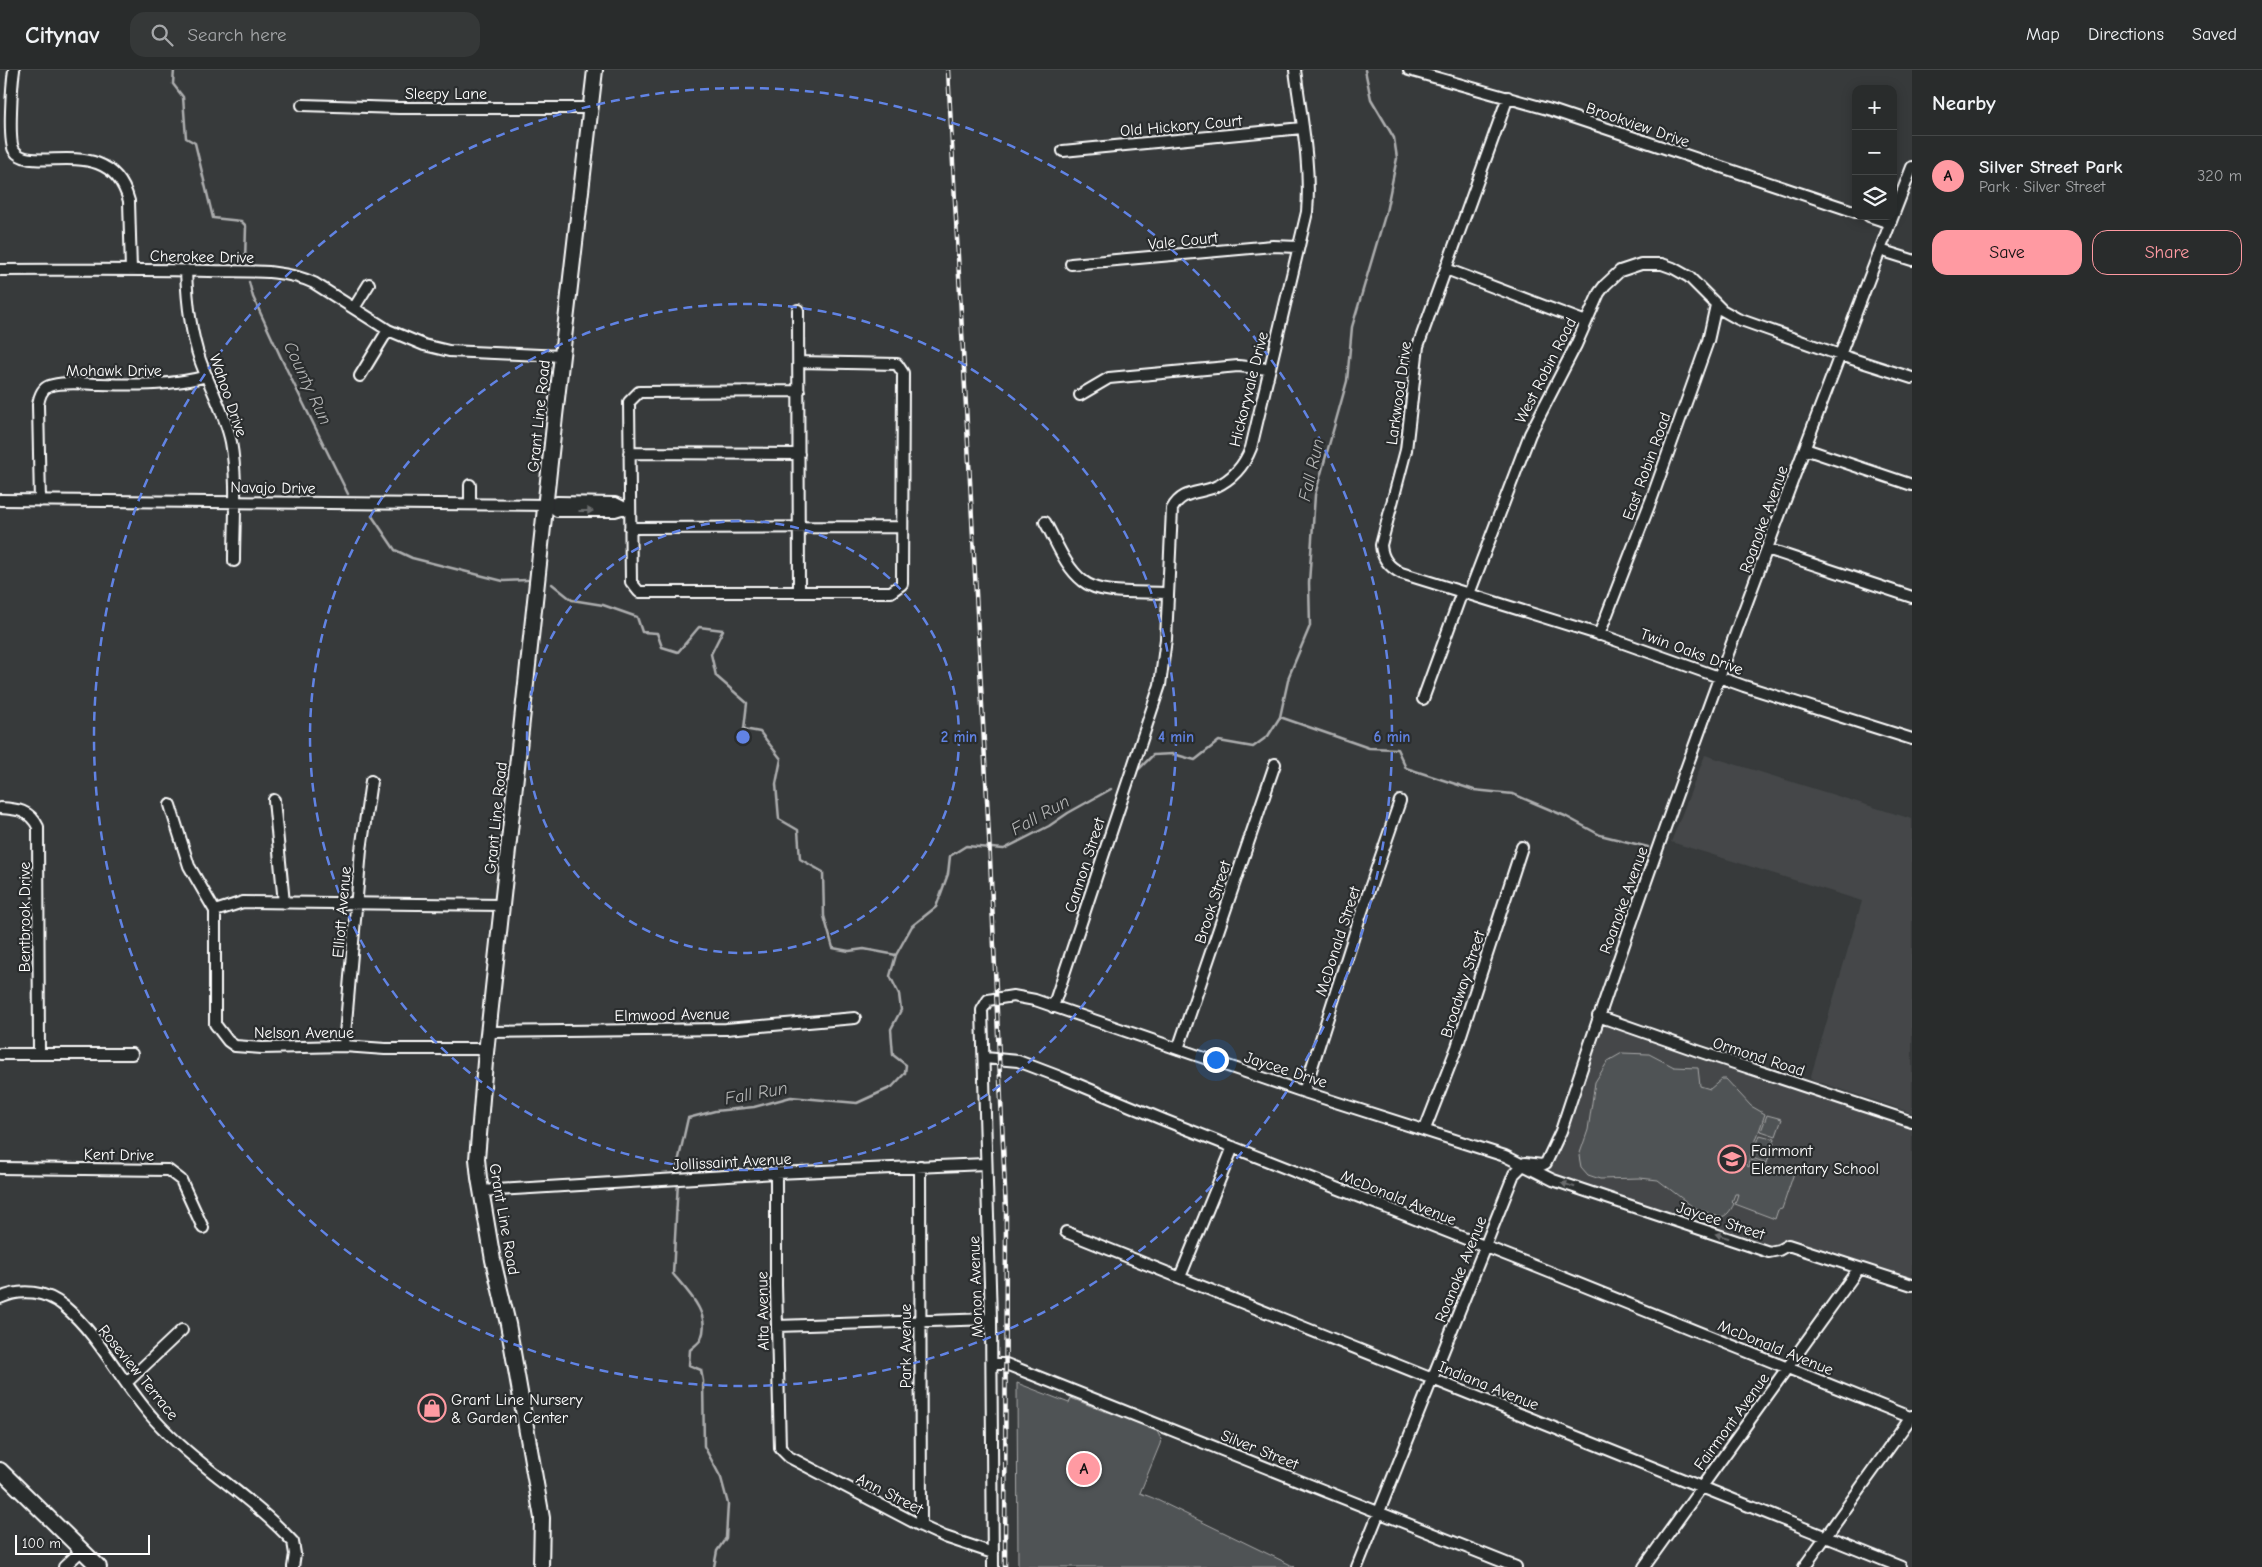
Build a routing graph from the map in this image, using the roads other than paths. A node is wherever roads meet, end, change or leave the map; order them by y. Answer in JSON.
{"nodes":[{"id":1,"x":14,"y":70,"type":"edge"},
{"id":2,"x":595,"y":70,"type":"edge"},
{"id":3,"x":1295,"y":70,"type":"edge"},
{"id":4,"x":1409,"y":70,"type":"edge"},
{"id":5,"x":1508,"y":97,"type":"junction"},
{"id":6,"x":302,"y":104,"type":"dead end"},
{"id":7,"x":590,"y":108,"type":"junction"},
{"id":8,"x":1302,"y":128,"type":"junction"},
{"id":9,"x":1063,"y":151,"type":"dead end"},
{"id":10,"x":1912,"y":167,"type":"edge"},
{"id":11,"x":1897,"y":205,"type":"edge"},
{"id":12,"x":1852,"y":211,"type":"edge"},
{"id":13,"x":1891,"y":220,"type":"edge"},
{"id":14,"x":1298,"y":247,"type":"junction"},
{"id":15,"x":1880,"y":250,"type":"junction"},
{"id":16,"x":1912,"y":260,"type":"edge"},
{"id":17,"x":1071,"y":264,"type":"dead end"},
{"id":18,"x":1446,"y":269,"type":"junction"},
{"id":19,"x":0,"y":270,"type":"edge"},
{"id":20,"x":131,"y":270,"type":"junction"},
{"id":21,"x":186,"y":270,"type":"junction"},
{"id":22,"x":369,"y":284,"type":"dead end"},
{"id":23,"x":1716,"y":305,"type":"junction"},
{"id":24,"x":354,"y":308,"type":"junction"},
{"id":25,"x":798,"y":310,"type":"dead end"},
{"id":26,"x":1586,"y":322,"type":"junction"},
{"id":27,"x":388,"y":330,"type":"junction"},
{"id":28,"x":1840,"y":355,"type":"junction"},
{"id":29,"x":562,"y":356,"type":"junction"},
{"id":30,"x":798,"y":362,"type":"junction"},
{"id":31,"x":1269,"y":369,"type":"junction"},
{"id":32,"x":207,"y":376,"type":"junction"},
{"id":33,"x":360,"y":376,"type":"dead end"},
{"id":34,"x":1912,"y":378,"type":"edge"},
{"id":35,"x":798,"y":391,"type":"junction"},
{"id":36,"x":1080,"y":395,"type":"dead end"},
{"id":37,"x":1805,"y":449,"type":"junction"},
{"id":38,"x":629,"y":453,"type":"junction"},
{"id":39,"x":799,"y":454,"type":"junction"},
{"id":40,"x":470,"y":485,"type":"dead end"},
{"id":41,"x":1912,"y":485,"type":"edge"},
{"id":42,"x":0,"y":500,"type":"edge"},
{"id":43,"x":40,"y":500,"type":"junction"},
{"id":44,"x":234,"y":502,"type":"junction"},
{"id":45,"x":470,"y":504,"type":"junction"},
{"id":46,"x":548,"y":505,"type":"junction"},
{"id":47,"x":626,"y":507,"type":"junction"},
{"id":48,"x":1045,"y":522,"type":"dead end"},
{"id":49,"x":902,"y":527,"type":"junction"},
{"id":50,"x":630,"y":528,"type":"junction"},
{"id":51,"x":799,"y":528,"type":"junction"},
{"id":52,"x":1767,"y":549,"type":"junction"},
{"id":53,"x":234,"y":560,"type":"dead end"},
{"id":54,"x":799,"y":592,"type":"junction"},
{"id":55,"x":1167,"y":593,"type":"junction"},
{"id":56,"x":1466,"y":593,"type":"junction"},
{"id":57,"x":1912,"y":597,"type":"edge"},
{"id":58,"x":1598,"y":636,"type":"junction"},
{"id":59,"x":1720,"y":678,"type":"junction"},
{"id":60,"x":1423,"y":699,"type":"dead end"},
{"id":61,"x":1144,"y":733,"type":"joint"},
{"id":62,"x":1912,"y":739,"type":"edge"},
{"id":63,"x":1275,"y":764,"type":"dead end"},
{"id":64,"x":371,"y":781,"type":"dead end"},
{"id":65,"x":274,"y":800,"type":"dead end"},
{"id":66,"x":1400,"y":801,"type":"dead end"},
{"id":67,"x":170,"y":805,"type":"dead end"},
{"id":68,"x":0,"y":808,"type":"edge"},
{"id":69,"x":1522,"y":847,"type":"dead end"},
{"id":70,"x":284,"y":903,"type":"junction"},
{"id":71,"x":358,"y":903,"type":"junction"},
{"id":72,"x":503,"y":905,"type":"junction"},
{"id":73,"x":215,"y":911,"type":"junction"},
{"id":74,"x":983,"y":1006,"type":"joint"},
{"id":75,"x":1053,"y":1006,"type":"junction"},
{"id":76,"x":1598,"y":1016,"type":"junction"},
{"id":77,"x":855,"y":1018,"type":"dead end"},
{"id":78,"x":488,"y":1032,"type":"junction"},
{"id":79,"x":344,"y":1046,"type":"junction"},
{"id":80,"x":486,"y":1049,"type":"junction"},
{"id":81,"x":1178,"y":1049,"type":"junction"},
{"id":82,"x":0,"y":1054,"type":"edge"},
{"id":83,"x":39,"y":1054,"type":"junction"},
{"id":84,"x":132,"y":1054,"type":"dead end"},
{"id":85,"x":985,"y":1058,"type":"junction"},
{"id":86,"x":1304,"y":1092,"type":"junction"},
{"id":87,"x":1912,"y":1122,"type":"edge"},
{"id":88,"x":1425,"y":1129,"type":"junction"},
{"id":89,"x":1233,"y":1148,"type":"junction"},
{"id":90,"x":985,"y":1164,"type":"junction"},
{"id":91,"x":1523,"y":1164,"type":"junction"},
{"id":92,"x":920,"y":1166,"type":"junction"},
{"id":93,"x":0,"y":1168,"type":"edge"},
{"id":94,"x":776,"y":1173,"type":"junction"},
{"id":95,"x":481,"y":1191,"type":"junction"},
{"id":96,"x":203,"y":1228,"type":"dead end"},
{"id":97,"x":1066,"y":1232,"type":"dead end"},
{"id":98,"x":1485,"y":1247,"type":"junction"},
{"id":99,"x":1859,"y":1268,"type":"junction"},
{"id":100,"x":1180,"y":1277,"type":"junction"},
{"id":101,"x":1912,"y":1285,"type":"edge"},
{"id":102,"x":0,"y":1298,"type":"edge"},
{"id":103,"x":991,"y":1319,"type":"junction"},
{"id":104,"x":920,"y":1322,"type":"junction"},
{"id":105,"x":777,"y":1326,"type":"junction"},
{"id":106,"x":182,"y":1330,"type":"dead end"},
{"id":107,"x":992,"y":1364,"type":"junction"},
{"id":108,"x":1788,"y":1367,"type":"junction"},
{"id":109,"x":1432,"y":1379,"type":"junction"},
{"id":110,"x":126,"y":1383,"type":"junction"},
{"id":111,"x":1912,"y":1417,"type":"edge"},
{"id":112,"x":780,"y":1448,"type":"joint"},
{"id":113,"x":0,"y":1470,"type":"edge"},
{"id":114,"x":1702,"y":1487,"type":"junction"},
{"id":115,"x":1379,"y":1512,"type":"junction"},
{"id":116,"x":921,"y":1526,"type":"junction"},
{"id":117,"x":1825,"y":1537,"type":"junction"},
{"id":118,"x":82,"y":1550,"type":"junction"},
{"id":119,"x":993,"y":1553,"type":"junction"},
{"id":120,"x":64,"y":1567,"type":"edge"},
{"id":121,"x":99,"y":1567,"type":"edge"},
{"id":122,"x":293,"y":1567,"type":"edge"},
{"id":123,"x":541,"y":1567,"type":"edge"},
{"id":124,"x":993,"y":1567,"type":"edge"},
{"id":125,"x":1357,"y":1567,"type":"edge"},
{"id":126,"x":1516,"y":1567,"type":"edge"},
{"id":127,"x":1644,"y":1567,"type":"edge"},
{"id":128,"x":1804,"y":1567,"type":"edge"},
{"id":129,"x":1901,"y":1567,"type":"edge"}],
"edges":[{"from":1,"to":20,"type":"street"},
{"from":2,"to":7,"type":"main road","name":"Grant Line Road"},
{"from":3,"to":8,"type":"street","name":"Hickoryvale Drive"},
{"from":4,"to":5,"type":"street","name":"Brookview Drive"},
{"from":5,"to":12,"type":"street","name":"Brookview Drive"},
{"from":5,"to":18,"type":"street","name":"Larkwood Drive"},
{"from":6,"to":7,"type":"street","name":"Sleepy Lane"},
{"from":7,"to":29,"type":"main road","name":"Grant Line Road"},
{"from":8,"to":9,"type":"street","name":"Old Hickory Court"},
{"from":8,"to":14,"type":"street","name":"Hickoryvale Drive"},
{"from":10,"to":11,"type":"street","name":"Roanoke Avenue"},
{"from":13,"to":15,"type":"street","name":"Roanoke Avenue"},
{"from":14,"to":17,"type":"street","name":"Vale Court"},
{"from":14,"to":31,"type":"street","name":"Hickoryvale Drive"},
{"from":15,"to":16,"type":"street"},
{"from":15,"to":28,"type":"street","name":"Roanoke Avenue"},
{"from":18,"to":26,"type":"street"},
{"from":18,"to":56,"type":"street","name":"Larkwood Drive"},
{"from":19,"to":20,"type":"street","name":"Cherokee Drive"},
{"from":20,"to":21,"type":"street","name":"Cherokee Drive"},
{"from":21,"to":24,"type":"street","name":"Cherokee Drive"},
{"from":21,"to":32,"type":"street","name":"Wahoo Drive"},
{"from":22,"to":24,"type":"street"},
{"from":23,"to":26,"type":"street","name":"West Robin Road"},
{"from":23,"to":28,"type":"street","name":"West Robin Road"},
{"from":23,"to":58,"type":"street","name":"East Robin Road"},
{"from":24,"to":27,"type":"street","name":"Cherokee Drive"},
{"from":25,"to":30,"type":"street"},
{"from":26,"to":56,"type":"street","name":"West Robin Road"},
{"from":27,"to":29,"type":"street","name":"Cherokee Drive"},
{"from":27,"to":33,"type":"street"},
{"from":28,"to":34,"type":"street","name":"West Robin Road"},
{"from":28,"to":37,"type":"street","name":"Roanoke Avenue"},
{"from":29,"to":46,"type":"main road","name":"Grant Line Road"},
{"from":30,"to":35,"type":"street"},
{"from":30,"to":49,"type":"street"},
{"from":31,"to":36,"type":"street"},
{"from":31,"to":55,"type":"street","name":"Hickoryvale Drive"},
{"from":32,"to":43,"type":"street","name":"Mohawk Drive"},
{"from":32,"to":44,"type":"street","name":"Wahoo Drive"},
{"from":35,"to":38,"type":"street"},
{"from":35,"to":39,"type":"street"},
{"from":37,"to":41,"type":"street"},
{"from":37,"to":52,"type":"street","name":"Roanoke Avenue"},
{"from":38,"to":39,"type":"street"},
{"from":38,"to":47,"type":"street"},
{"from":39,"to":51,"type":"street"},
{"from":40,"to":45,"type":"street"},
{"from":42,"to":43,"type":"street","name":"Navajo Drive"},
{"from":43,"to":44,"type":"street","name":"Navajo Drive"},
{"from":44,"to":45,"type":"street","name":"Navajo Drive"},
{"from":44,"to":53,"type":"street","name":"Wahoo Drive"},
{"from":45,"to":46,"type":"street","name":"Navajo Drive"},
{"from":46,"to":47,"type":"street","name":"Navajo Drive"},
{"from":46,"to":72,"type":"main road","name":"Grant Line Road"},
{"from":47,"to":50,"type":"street"},
{"from":48,"to":55,"type":"street"},
{"from":49,"to":51,"type":"street"},
{"from":49,"to":54,"type":"street"},
{"from":50,"to":51,"type":"street"},
{"from":50,"to":54,"type":"street"},
{"from":51,"to":54,"type":"street"},
{"from":52,"to":57,"type":"street"},
{"from":52,"to":59,"type":"street","name":"Roanoke Avenue"},
{"from":55,"to":61,"type":"street","name":"Hickoryvale Drive"},
{"from":56,"to":58,"type":"street","name":"Twin Oaks Drive"},
{"from":56,"to":60,"type":"street","name":"West Robin Road"},
{"from":58,"to":59,"type":"street","name":"Twin Oaks Drive"},
{"from":59,"to":62,"type":"street","name":"Twin Oaks Drive"},
{"from":59,"to":76,"type":"street","name":"Roanoke Avenue"},
{"from":61,"to":75,"type":"street","name":"Cannon Street"},
{"from":63,"to":81,"type":"street","name":"Brook Street"},
{"from":64,"to":71,"type":"street","name":"Elliott Avenue"},
{"from":65,"to":70,"type":"street"},
{"from":66,"to":86,"type":"street","name":"McDonald Street"},
{"from":67,"to":73,"type":"street"},
{"from":68,"to":83,"type":"street","name":"Bentbrook Drive"},
{"from":69,"to":88,"type":"street","name":"Broadway Street"},
{"from":70,"to":71,"type":"street"},
{"from":70,"to":73,"type":"street"},
{"from":71,"to":72,"type":"street"},
{"from":71,"to":79,"type":"street","name":"Elliott Avenue"},
{"from":72,"to":78,"type":"main road","name":"Grant Line Road"},
{"from":73,"to":79,"type":"street","name":"Nelson Avenue"},
{"from":74,"to":75,"type":"street","name":"Jaycee Drive"},
{"from":74,"to":85,"type":"street","name":"Monon Avenue"},
{"from":75,"to":81,"type":"street","name":"Jaycee Drive"},
{"from":76,"to":87,"type":"street","name":"Ormond Road"},
{"from":76,"to":91,"type":"street","name":"Roanoke Avenue"},
{"from":77,"to":78,"type":"street","name":"Elmwood Avenue"},
{"from":78,"to":80,"type":"main road","name":"Grant Line Road"},
{"from":79,"to":80,"type":"street","name":"Nelson Avenue"},
{"from":80,"to":95,"type":"main road","name":"Grant Line Road"},
{"from":81,"to":86,"type":"street","name":"Jaycee Drive"},
{"from":82,"to":83,"type":"street"},
{"from":83,"to":84,"type":"street"},
{"from":85,"to":89,"type":"street","name":"McDonald Avenue"},
{"from":85,"to":90,"type":"street","name":"Monon Avenue"},
{"from":86,"to":88,"type":"street","name":"Jaycee Drive"},
{"from":88,"to":91,"type":"street","name":"Jaycee Drive"},
{"from":89,"to":98,"type":"street","name":"McDonald Avenue"},
{"from":89,"to":100,"type":"street"},
{"from":90,"to":92,"type":"street","name":"Jollissaint Avenue"},
{"from":90,"to":103,"type":"street","name":"Monon Avenue"},
{"from":91,"to":98,"type":"street","name":"Roanoke Avenue"},
{"from":99,"to":91,"type":"street","name":"Jaycee Street","one_way":true},
{"from":92,"to":94,"type":"street","name":"Jollissaint Avenue"},
{"from":92,"to":104,"type":"street","name":"Park Avenue"},
{"from":93,"to":96,"type":"street","name":"Kent Drive"},
{"from":94,"to":95,"type":"street","name":"Jollissaint Avenue"},
{"from":94,"to":105,"type":"street","name":"Alta Avenue"},
{"from":95,"to":123,"type":"main road","name":"Grant Line Road"},
{"from":97,"to":100,"type":"street","name":"Indiana Avenue"},
{"from":98,"to":108,"type":"street","name":"McDonald Avenue"},
{"from":98,"to":109,"type":"street","name":"Roanoke Avenue"},
{"from":99,"to":101,"type":"street","name":"Jaycee Street"},
{"from":99,"to":108,"type":"street","name":"Fairmont Avenue"},
{"from":100,"to":109,"type":"street","name":"Indiana Avenue"},
{"from":102,"to":110,"type":"street","name":"Roseview Terrace"},
{"from":103,"to":104,"type":"street"},
{"from":103,"to":107,"type":"street","name":"Monon Avenue"},
{"from":104,"to":105,"type":"street"},
{"from":104,"to":116,"type":"street","name":"Park Avenue"},
{"from":105,"to":112,"type":"street","name":"Alta Avenue"},
{"from":106,"to":110,"type":"street"},
{"from":107,"to":115,"type":"street","name":"Silver Street"},
{"from":107,"to":119,"type":"street","name":"Monon Avenue"},
{"from":108,"to":111,"type":"street","name":"McDonald Avenue"},
{"from":108,"to":114,"type":"street","name":"Fairmont Avenue"},
{"from":109,"to":114,"type":"street","name":"Indiana Avenue"},
{"from":109,"to":115,"type":"street","name":"Roanoke Avenue"},
{"from":110,"to":122,"type":"street","name":"Roseview Terrace"},
{"from":111,"to":117,"type":"street"},
{"from":112,"to":116,"type":"street","name":"Ann Street"},
{"from":113,"to":118,"type":"main road"},
{"from":114,"to":117,"type":"street","name":"Indiana Avenue"},
{"from":114,"to":127,"type":"street","name":"Fairmont Avenue"},
{"from":115,"to":125,"type":"street","name":"Roanoke Avenue"},
{"from":115,"to":126,"type":"street","name":"Silver Street"},
{"from":116,"to":119,"type":"street","name":"Ann Street"},
{"from":117,"to":128,"type":"street"},
{"from":117,"to":129,"type":"street","name":"Indiana Avenue"},
{"from":118,"to":120,"type":"street"},
{"from":118,"to":121,"type":"main road"},
{"from":119,"to":124,"type":"street","name":"Monon Avenue"}]}
